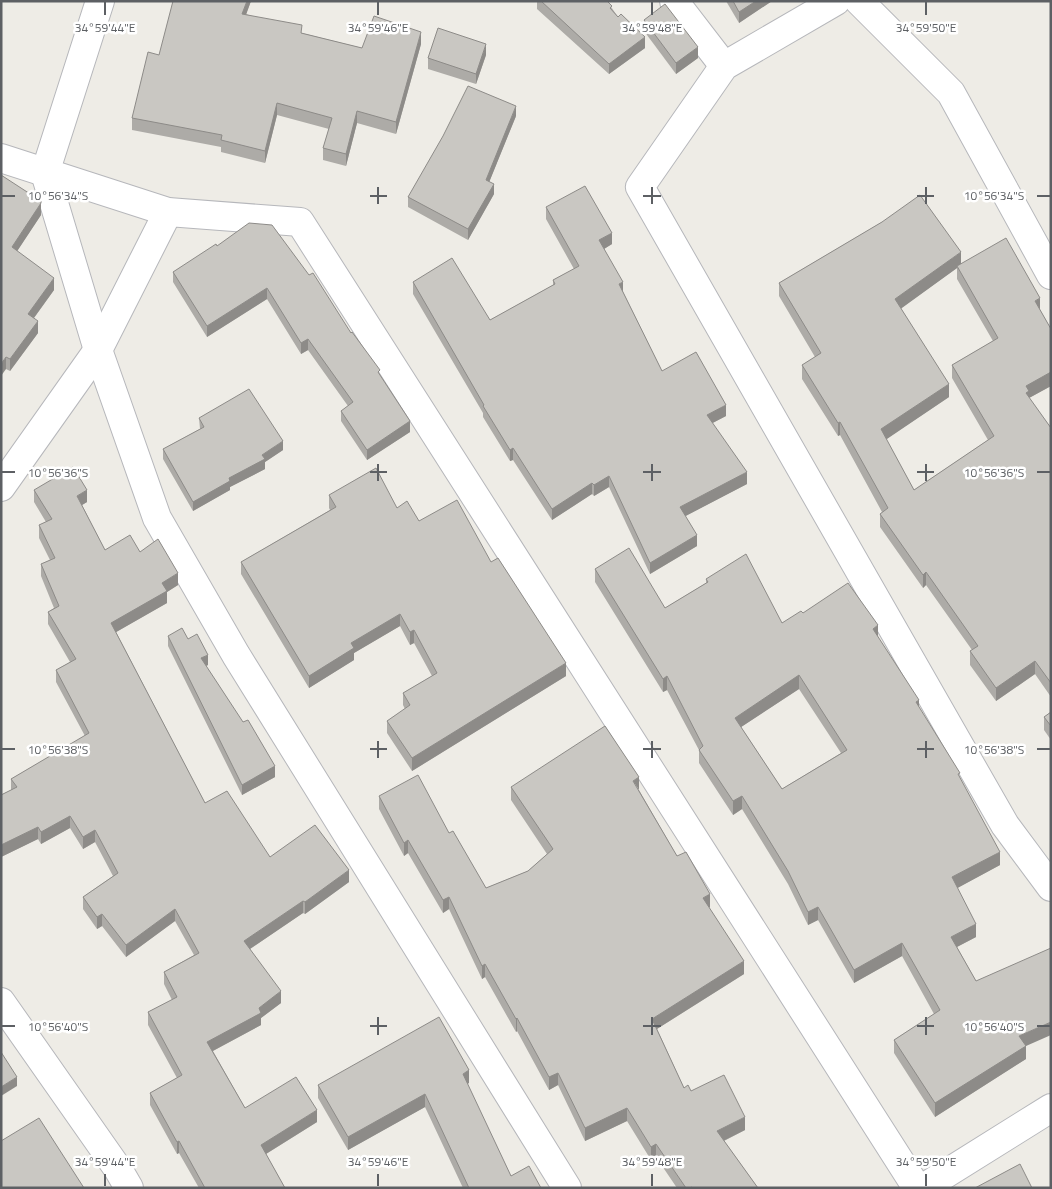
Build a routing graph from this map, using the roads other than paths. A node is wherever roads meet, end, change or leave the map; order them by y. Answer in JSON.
{"nodes":[{"id":1,"x":100,"y":1,"type":"edge"},
{"id":2,"x":674,"y":1,"type":"edge"},
{"id":3,"x":836,"y":1,"type":"edge"},
{"id":4,"x":859,"y":1,"type":"edge"},
{"id":5,"x":724,"y":66,"type":"junction"},
{"id":6,"x":1,"y":158,"type":"edge"},
{"id":7,"x":46,"y":173,"type":"junction"},
{"id":8,"x":168,"y":212,"type":"junction"},
{"id":9,"x":1051,"y":275,"type":"edge"},
{"id":10,"x":98,"y":350,"type":"junction"},
{"id":11,"x":1,"y":487,"type":"edge"},
{"id":12,"x":1048,"y":877,"type":"edge"},
{"id":13,"x":1,"y":1002,"type":"edge"},
{"id":14,"x":1051,"y":1108,"type":"edge"},
{"id":15,"x":129,"y":1188,"type":"edge"},
{"id":16,"x":567,"y":1188,"type":"edge"},
{"id":17,"x":917,"y":1188,"type":"edge"},
{"id":18,"x":923,"y":1188,"type":"edge"}],
"edges":[{"from":1,"to":7,"type":"street"},
{"from":2,"to":5,"type":"street"},
{"from":3,"to":5,"type":"street"},
{"from":4,"to":9,"type":"street"},
{"from":5,"to":12,"type":"street"},
{"from":6,"to":7,"type":"street"},
{"from":7,"to":8,"type":"street"},
{"from":7,"to":10,"type":"street"},
{"from":8,"to":10,"type":"street"},
{"from":8,"to":17,"type":"street"},
{"from":10,"to":11,"type":"street"},
{"from":10,"to":16,"type":"street"},
{"from":13,"to":15,"type":"street"},
{"from":14,"to":18,"type":"street"}]}
